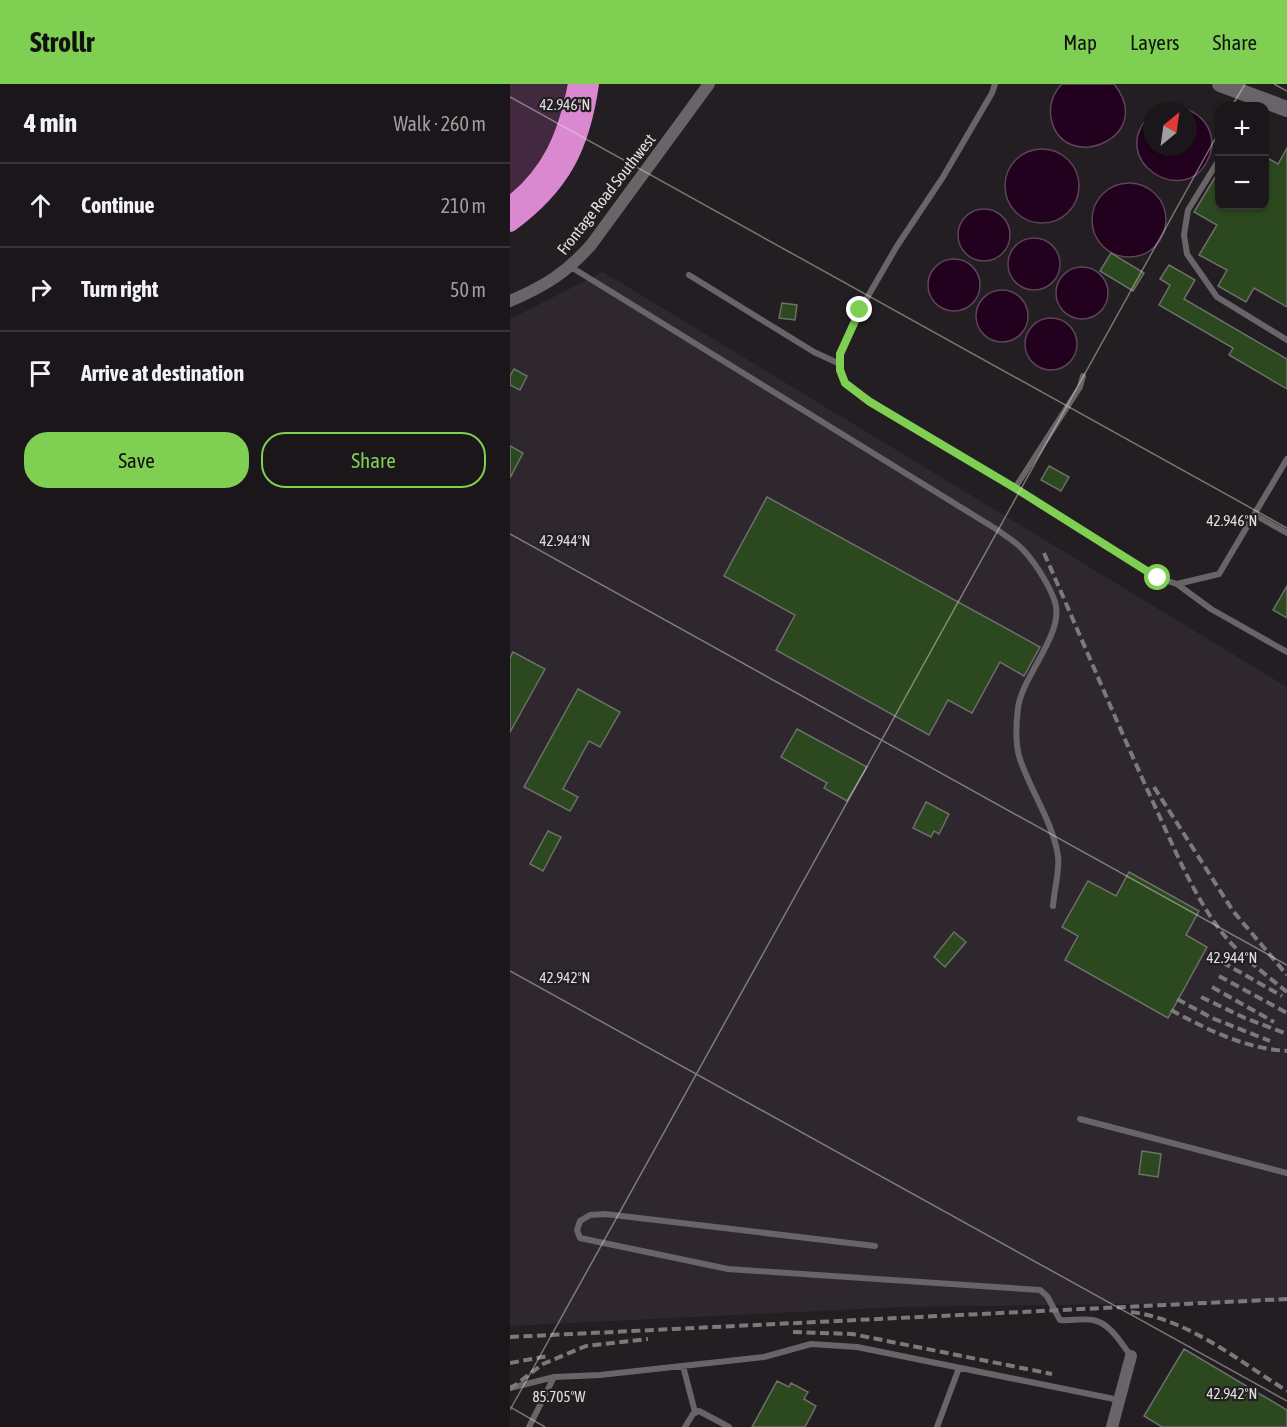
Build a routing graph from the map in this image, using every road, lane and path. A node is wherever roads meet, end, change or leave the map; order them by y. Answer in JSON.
{"nodes":[{"id":1,"x":576,"y":84,"type":"edge"},
{"id":2,"x":590,"y":84,"type":"edge"},
{"id":3,"x":709,"y":84,"type":"edge"},
{"id":4,"x":995,"y":84,"type":"edge"},
{"id":5,"x":1220,"y":84,"type":"edge"},
{"id":6,"x":1287,"y":109,"type":"edge"},
{"id":7,"x":1215,"y":166,"type":"edge"},
{"id":8,"x":510,"y":206,"type":"edge"},
{"id":9,"x":510,"y":223,"type":"edge"},
{"id":10,"x":571,"y":267,"type":"junction"},
{"id":11,"x":689,"y":275,"type":"dead end"},
{"id":12,"x":510,"y":301,"type":"edge"},
{"id":13,"x":1287,"y":340,"type":"edge"},
{"id":14,"x":840,"y":364,"type":"junction"},
{"id":15,"x":1083,"y":376,"type":"dead end"},
{"id":16,"x":1287,"y":459,"type":"edge"},
{"id":17,"x":1015,"y":488,"type":"junction"},
{"id":18,"x":1256,"y":514,"type":"junction"},
{"id":19,"x":1287,"y":533,"type":"edge"},
{"id":20,"x":1177,"y":584,"type":"junction"},
{"id":21,"x":1287,"y":652,"type":"edge"},
{"id":22,"x":1053,"y":906,"type":"dead end"},
{"id":23,"x":1080,"y":1119,"type":"dead end"},
{"id":24,"x":1287,"y":1173,"type":"edge"},
{"id":25,"x":875,"y":1246,"type":"dead end"},
{"id":26,"x":1131,"y":1356,"type":"joint"},
{"id":27,"x":683,"y":1366,"type":"junction"},
{"id":28,"x":959,"y":1368,"type":"junction"},
{"id":29,"x":554,"y":1377,"type":"junction"},
{"id":30,"x":510,"y":1388,"type":"edge"},
{"id":31,"x":1119,"y":1400,"type":"junction"},
{"id":32,"x":695,"y":1412,"type":"junction"},
{"id":33,"x":529,"y":1427,"type":"edge"},
{"id":34,"x":685,"y":1427,"type":"edge"},
{"id":35,"x":729,"y":1427,"type":"edge"},
{"id":36,"x":937,"y":1427,"type":"edge"},
{"id":37,"x":1112,"y":1427,"type":"edge"}],
"edges":[{"from":1,"to":8,"type":"highway"},
{"from":2,"to":9,"type":"highway"},
{"from":3,"to":10,"type":"street","name":"Frontage Road Southwest"},
{"from":4,"to":14,"type":"lane"},
{"from":5,"to":6,"type":"main road"},
{"from":7,"to":13,"type":"lane"},
{"from":10,"to":12,"type":"street","name":"Frontage Road Southwest"},
{"from":10,"to":22,"type":"lane"},
{"from":11,"to":14,"type":"lane"},
{"from":14,"to":17,"type":"lane"},
{"from":15,"to":17,"type":"lane"},
{"from":16,"to":18,"type":"lane"},
{"from":17,"to":20,"type":"lane"},
{"from":18,"to":19,"type":"lane"},
{"from":18,"to":20,"type":"lane"},
{"from":20,"to":21,"type":"lane"},
{"from":23,"to":24,"type":"lane"},
{"from":25,"to":26,"type":"lane"},
{"from":26,"to":31,"type":"street"},
{"from":27,"to":28,"type":"lane"},
{"from":27,"to":29,"type":"lane"},
{"from":27,"to":32,"type":"lane"},
{"from":28,"to":31,"type":"lane"},
{"from":28,"to":36,"type":"lane"},
{"from":29,"to":30,"type":"lane"},
{"from":29,"to":33,"type":"lane"},
{"from":31,"to":37,"type":"street"},
{"from":32,"to":34,"type":"lane"},
{"from":32,"to":35,"type":"lane"}]}
